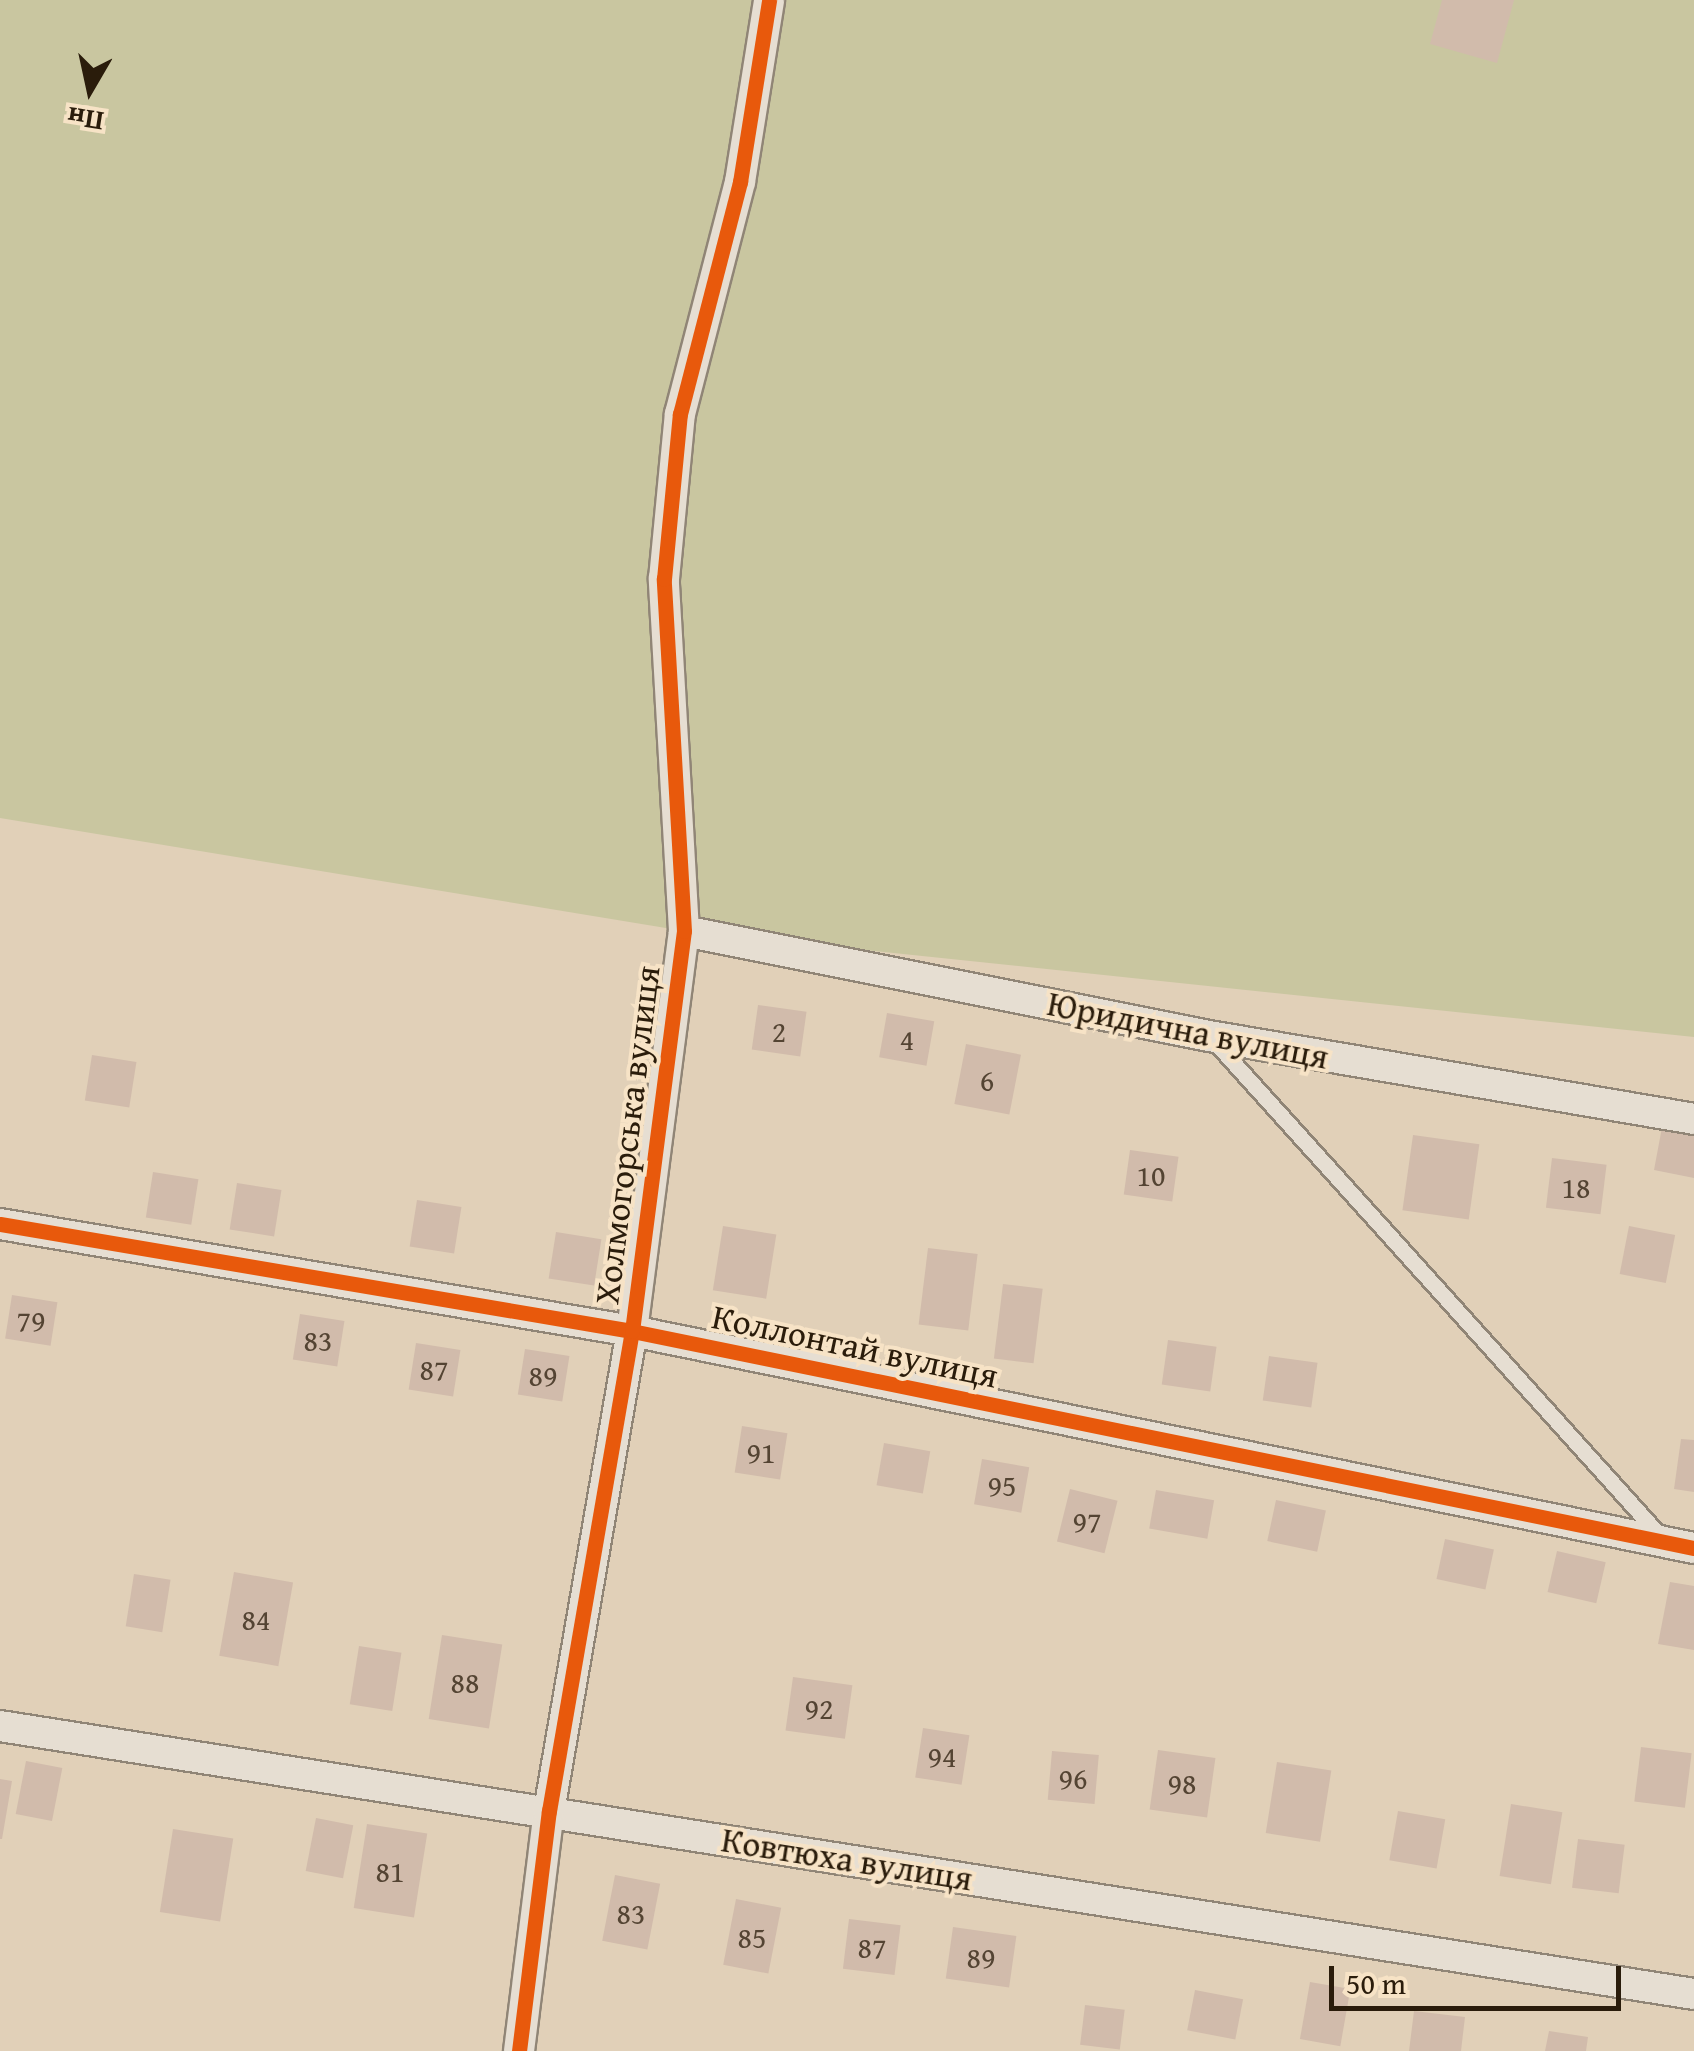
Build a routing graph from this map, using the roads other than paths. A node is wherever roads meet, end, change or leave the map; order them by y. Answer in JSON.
{"nodes":[{"id":1,"x":769,"y":0,"type":"edge"},
{"id":2,"x":684,"y":931,"type":"junction"},
{"id":3,"x":1210,"y":1036,"type":"junction"},
{"id":4,"x":1694,"y":1119,"type":"edge"},
{"id":5,"x":0,"y":1224,"type":"edge"},
{"id":6,"x":632,"y":1331,"type":"junction"},
{"id":7,"x":1685,"y":1548,"type":"edge"},
{"id":8,"x":0,"y":1726,"type":"edge"},
{"id":9,"x":549,"y":1811,"type":"junction"},
{"id":10,"x":1694,"y":1994,"type":"edge"},
{"id":11,"x":519,"y":2051,"type":"edge"}],
"edges":[{"from":1,"to":2,"type":"street","name":"Холмогорська вулиця"},
{"from":2,"to":3,"type":"street","name":"Юридична вулиця"},
{"from":2,"to":6,"type":"street","name":"Холмогорська вулиця"},
{"from":3,"to":4,"type":"street","name":"Юридична вулиця"},
{"from":3,"to":7,"type":"lane"},
{"from":5,"to":6,"type":"street","name":"Коллонтай вулиця"},
{"from":6,"to":7,"type":"street","name":"Коллонтай вулиця"},
{"from":6,"to":9,"type":"street","name":"Холмогорська вулиця"},
{"from":8,"to":9,"type":"street","name":"Ковтюха вулиця"},
{"from":9,"to":10,"type":"street","name":"Ковтюха вулиця"},
{"from":9,"to":11,"type":"street","name":"Холмогорська вулиця"}]}
